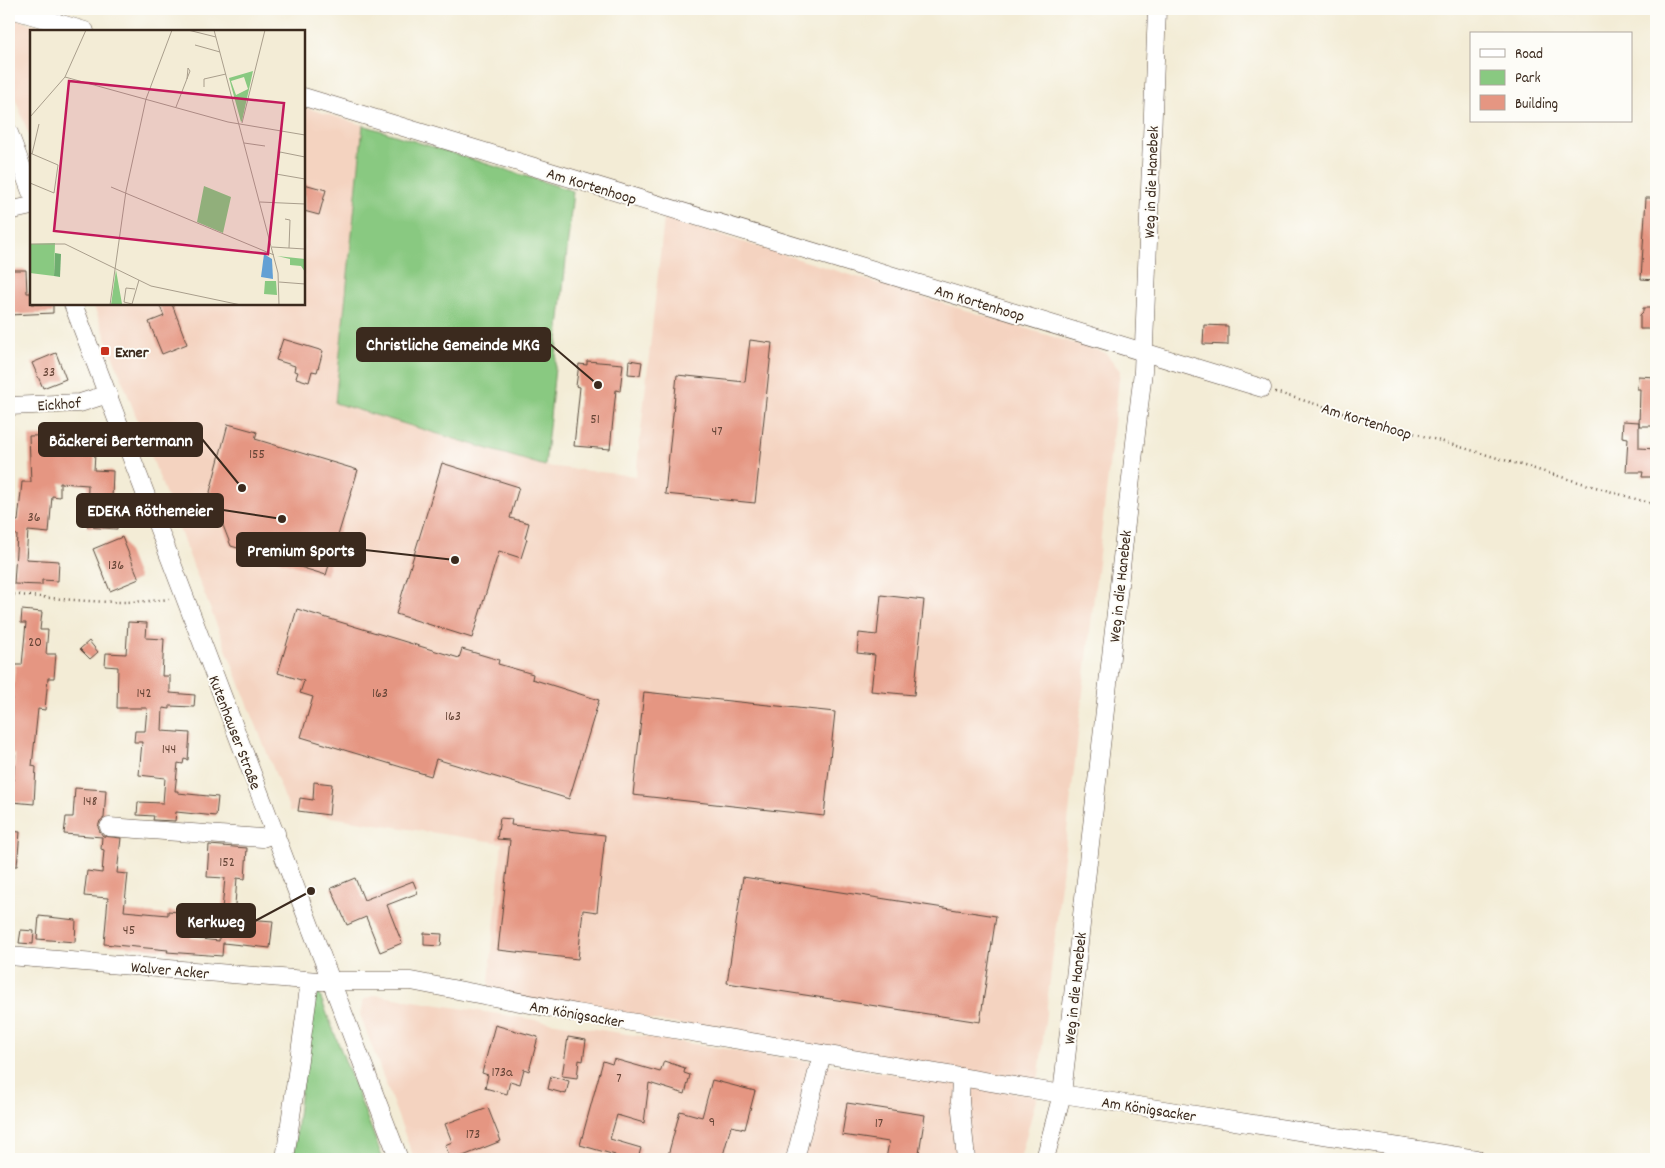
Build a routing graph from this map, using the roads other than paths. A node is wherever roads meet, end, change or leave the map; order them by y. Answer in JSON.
{"nodes":[{"id":1,"x":11,"y":9,"type":"edge"},
{"id":2,"x":1157,"y":9,"type":"edge"},
{"id":3,"x":82,"y":30,"type":"edge"},
{"id":4,"x":305,"y":97,"type":"edge"},
{"id":5,"x":9,"y":133,"type":"edge"},
{"id":6,"x":30,"y":189,"type":"edge"},
{"id":7,"x":30,"y":206,"type":"edge"},
{"id":8,"x":9,"y":211,"type":"edge"},
{"id":9,"x":73,"y":305,"type":"edge"},
{"id":10,"x":1144,"y":352,"type":"junction"},
{"id":11,"x":1262,"y":388,"type":"road end"},
{"id":12,"x":108,"y":394,"type":"junction"},
{"id":13,"x":9,"y":406,"type":"edge"},
{"id":14,"x":109,"y":827,"type":"dead end"},
{"id":15,"x":276,"y":832,"type":"junction"},
{"id":16,"x":9,"y":956,"type":"edge"},
{"id":17,"x":310,"y":980,"type":"junction"},
{"id":18,"x":332,"y":982,"type":"junction"},
{"id":19,"x":822,"y":1054,"type":"junction"},
{"id":20,"x":961,"y":1077,"type":"junction"},
{"id":21,"x":1062,"y":1094,"type":"junction"},
{"id":22,"x":285,"y":1159,"type":"edge"},
{"id":23,"x":399,"y":1159,"type":"edge"},
{"id":24,"x":795,"y":1159,"type":"edge"},
{"id":25,"x":966,"y":1159,"type":"edge"},
{"id":26,"x":1045,"y":1159,"type":"edge"},
{"id":27,"x":1476,"y":1159,"type":"edge"}],
"edges":[{"from":1,"to":3,"type":"street"},
{"from":2,"to":10,"type":"street","name":"Weg in die Hanebek"},
{"from":4,"to":10,"type":"street","name":"Am Kortenhoop"},
{"from":5,"to":6,"type":"street"},
{"from":7,"to":8,"type":"street"},
{"from":9,"to":12,"type":"street","name":"Kutenhauser Straße"},
{"from":10,"to":11,"type":"street","name":"Am Kortenhoop"},
{"from":10,"to":21,"type":"street","name":"Weg in die Hanebek"},
{"from":12,"to":13,"type":"street","name":"Eickhof"},
{"from":12,"to":15,"type":"street","name":"Kutenhauser Straße"},
{"from":14,"to":15,"type":"street"},
{"from":15,"to":18,"type":"street","name":"Kutenhauser Straße"},
{"from":16,"to":17,"type":"street","name":"Walver Acker"},
{"from":17,"to":18,"type":"street","name":"Walver Acker"},
{"from":17,"to":22,"type":"street"},
{"from":18,"to":19,"type":"street","name":"Am Königsacker"},
{"from":18,"to":23,"type":"street","name":"Kutenhauser Straße"},
{"from":19,"to":20,"type":"street","name":"Am Königsacker"},
{"from":19,"to":24,"type":"street"},
{"from":20,"to":21,"type":"street","name":"Am Königsacker"},
{"from":20,"to":25,"type":"street"},
{"from":21,"to":26,"type":"street","name":"Weg in die Hanebek"},
{"from":21,"to":27,"type":"street","name":"Am Königsacker"}]}
